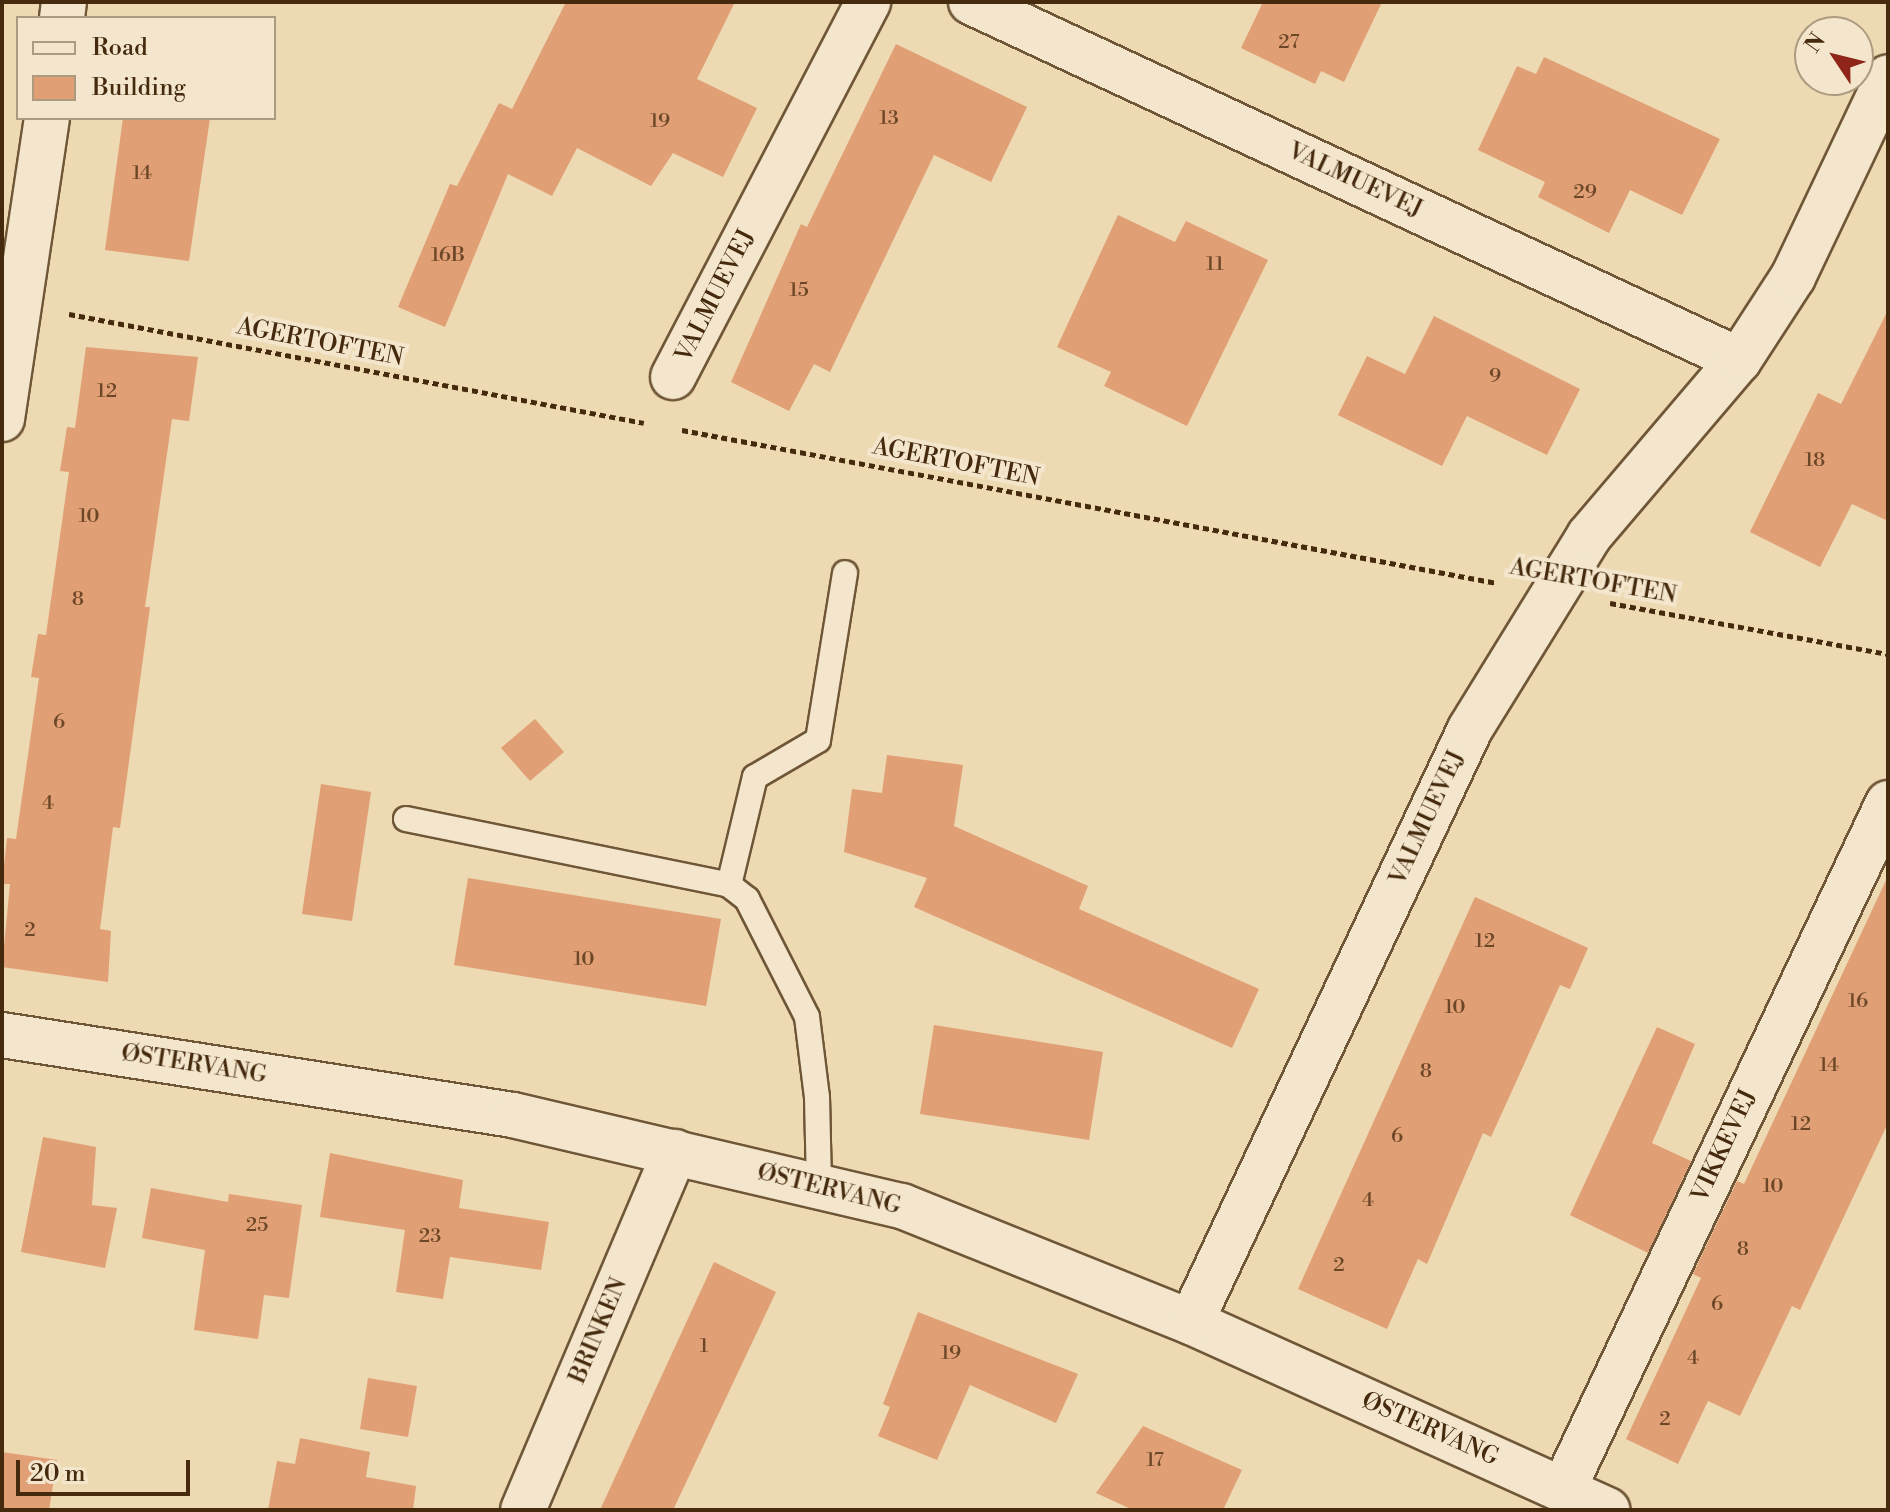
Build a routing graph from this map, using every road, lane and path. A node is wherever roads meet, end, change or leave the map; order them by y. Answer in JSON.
{"nodes":[{"id":1,"x":868,"y":2,"type":"edge"},
{"id":2,"x":971,"y":2,"type":"edge"},
{"id":3,"x":1888,"y":77,"type":"edge"},
{"id":4,"x":47,"y":120,"type":"edge"},
{"id":5,"x":19,"y":304,"type":"junction"},
{"id":6,"x":1739,"y":360,"type":"junction"},
{"id":7,"x":673,"y":377,"type":"dead end"},
{"id":8,"x":2,"y":419,"type":"edge"},
{"id":9,"x":659,"y":426,"type":"dead end"},
{"id":10,"x":675,"y":429,"type":"dead end"},
{"id":11,"x":845,"y":573,"type":"dead end"},
{"id":12,"x":1551,"y":593,"type":"junction"},
{"id":13,"x":1888,"y":654,"type":"edge"},
{"id":14,"x":1888,"y":803,"type":"edge"},
{"id":15,"x":406,"y":819,"type":"dead end"},
{"id":16,"x":729,"y":885,"type":"junction"},
{"id":17,"x":2,"y":1035,"type":"edge"},
{"id":18,"x":675,"y":1152,"type":"junction"},
{"id":19,"x":819,"y":1186,"type":"junction"},
{"id":20,"x":1191,"y":1322,"type":"junction"},
{"id":21,"x":1563,"y":1490,"type":"junction"},
{"id":22,"x":523,"y":1510,"type":"edge"},
{"id":23,"x":1607,"y":1510,"type":"edge"}],
"edges":[{"from":1,"to":7,"type":"street","name":"VALMUEVEJ"},
{"from":2,"to":6,"type":"street","name":"VALMUEVEJ"},
{"from":3,"to":6,"type":"street","name":"VALMUEVEJ"},
{"from":4,"to":5,"type":"street"},
{"from":5,"to":8,"type":"street"},
{"from":5,"to":9,"type":"path","name":"AGERTOFTEN"},
{"from":6,"to":12,"type":"street","name":"VALMUEVEJ"},
{"from":10,"to":12,"type":"path","name":"AGERTOFTEN"},
{"from":11,"to":16,"type":"lane"},
{"from":12,"to":13,"type":"path","name":"AGERTOFTEN"},
{"from":12,"to":20,"type":"street","name":"VALMUEVEJ"},
{"from":14,"to":21,"type":"street","name":"VIKKEVEJ"},
{"from":15,"to":16,"type":"lane"},
{"from":16,"to":19,"type":"lane"},
{"from":17,"to":18,"type":"street","name":"ØSTERVANG"},
{"from":18,"to":19,"type":"street","name":"ØSTERVANG"},
{"from":18,"to":22,"type":"street","name":"BRINKEN"},
{"from":19,"to":20,"type":"street","name":"ØSTERVANG"},
{"from":20,"to":21,"type":"street","name":"ØSTERVANG"},
{"from":21,"to":23,"type":"street","name":"ØSTERVANG"}]}
